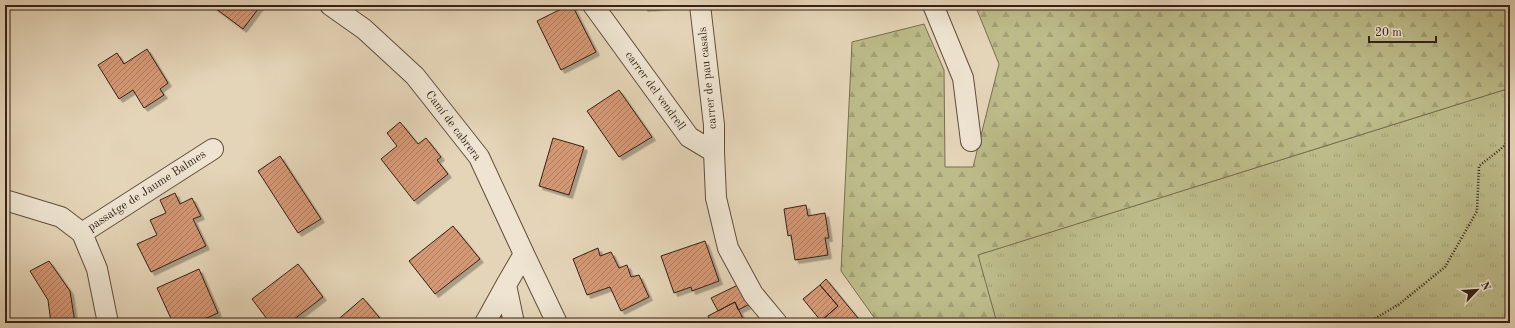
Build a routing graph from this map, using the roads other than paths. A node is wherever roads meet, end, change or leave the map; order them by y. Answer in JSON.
{"nodes":[{"id":1,"x":330,"y":5,"type":"edge"},
{"id":2,"x":593,"y":5,"type":"edge"},
{"id":3,"x":700,"y":5,"type":"edge"},
{"id":4,"x":933,"y":5,"type":"edge"},
{"id":5,"x":971,"y":141,"type":"dead end"},
{"id":6,"x":213,"y":149,"type":"dead end"},
{"id":7,"x":714,"y":152,"type":"junction"},
{"id":8,"x":5,"y":200,"type":"edge"},
{"id":9,"x":82,"y":233,"type":"junction"},
{"id":10,"x":524,"y":254,"type":"junction"},
{"id":11,"x":506,"y":285,"type":"junction"},
{"id":12,"x":108,"y":323,"type":"edge"},
{"id":13,"x":484,"y":323,"type":"edge"},
{"id":14,"x":514,"y":323,"type":"edge"},
{"id":15,"x":557,"y":323,"type":"edge"},
{"id":16,"x":778,"y":323,"type":"edge"}],
"edges":[{"from":1,"to":10,"type":"street","name":"Camí de cabrera"},
{"from":2,"to":7,"type":"street","name":"carrer del vendrell"},
{"from":3,"to":7,"type":"street","name":"carrer de pau casals"},
{"from":4,"to":5,"type":"street"},
{"from":6,"to":9,"type":"street","name":"passatge de Jaume Balmes"},
{"from":7,"to":16,"type":"street"},
{"from":8,"to":9,"type":"street"},
{"from":9,"to":12,"type":"street"},
{"from":10,"to":11,"type":"street"},
{"from":10,"to":15,"type":"street"},
{"from":11,"to":13,"type":"street"},
{"from":11,"to":14,"type":"street"}]}
